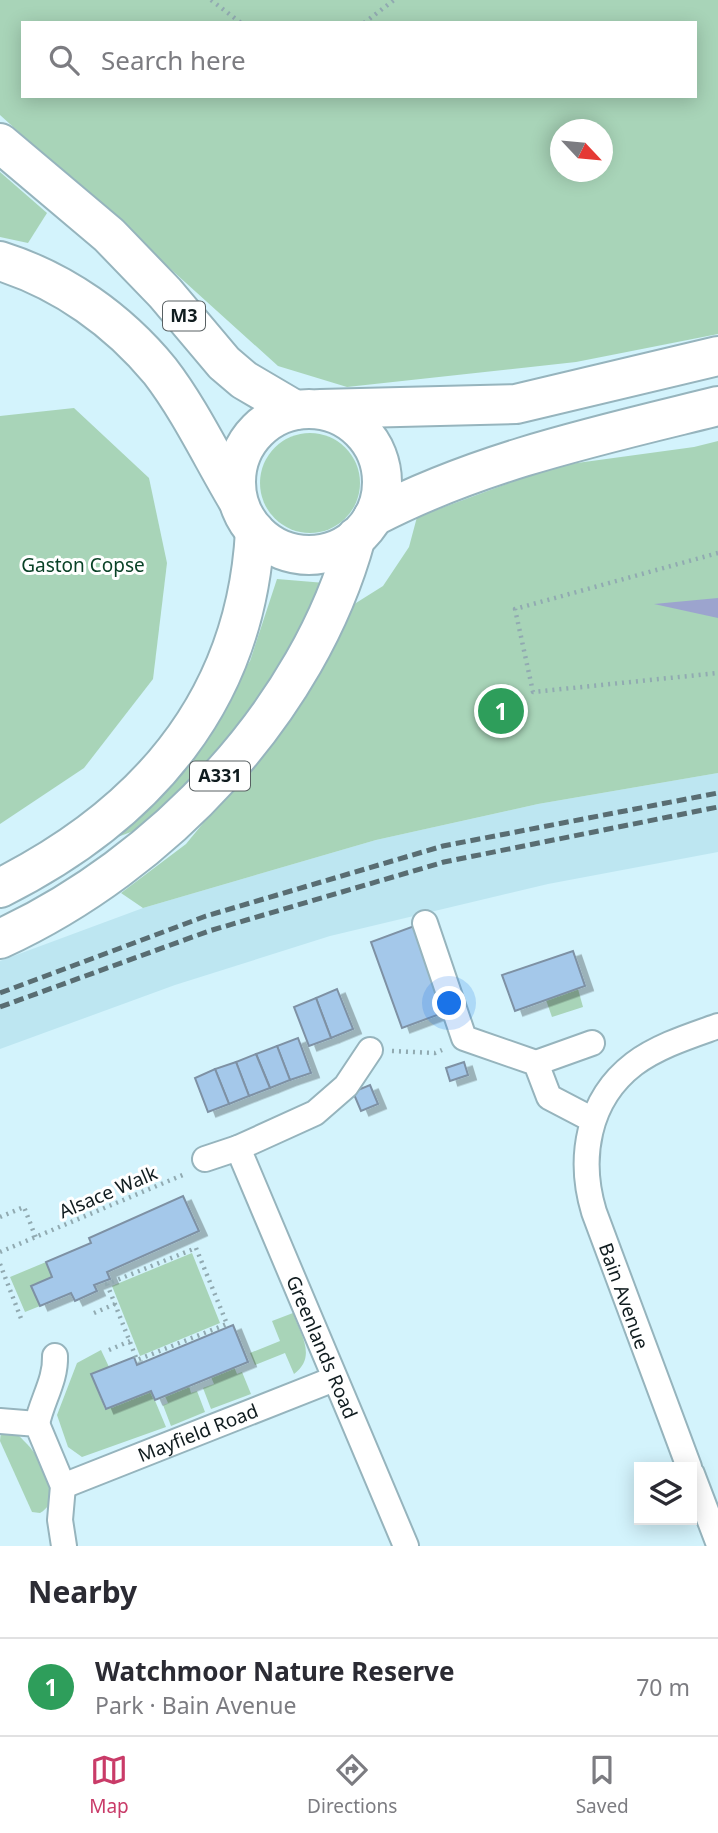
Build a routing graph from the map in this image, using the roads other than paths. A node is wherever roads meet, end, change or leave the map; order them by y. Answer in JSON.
{"nodes":[{"id":1,"x":0,"y":143,"type":"edge"},
{"id":2,"x":0,"y":261,"type":"edge"},
{"id":3,"x":718,"y":356,"type":"edge"},
{"id":4,"x":718,"y":407,"type":"edge"},
{"id":5,"x":307,"y":409,"type":"junction"},
{"id":6,"x":246,"y":515,"type":"junction"},
{"id":7,"x":364,"y":527,"type":"junction"},
{"id":8,"x":0,"y":888,"type":"edge"},
{"id":9,"x":425,"y":923,"type":"dead end"},
{"id":10,"x":0,"y":939,"type":"edge"},
{"id":11,"x":718,"y":1026,"type":"edge"},
{"id":12,"x":592,"y":1043,"type":"dead end"},
{"id":13,"x":370,"y":1050,"type":"road end"},
{"id":14,"x":536,"y":1063,"type":"junction"},
{"id":15,"x":593,"y":1120,"type":"junction"},
{"id":16,"x":237,"y":1148,"type":"junction"},
{"id":17,"x":198,"y":1165,"type":"road end"},
{"id":18,"x":58,"y":1346,"type":"dead end"},
{"id":19,"x":334,"y":1379,"type":"junction"},
{"id":20,"x":0,"y":1421,"type":"edge"},
{"id":21,"x":37,"y":1424,"type":"junction"},
{"id":22,"x":687,"y":1462,"type":"edge"},
{"id":23,"x":63,"y":1486,"type":"junction"},
{"id":24,"x":697,"y":1487,"type":"edge"},
{"id":25,"x":718,"y":1542,"type":"edge"},
{"id":26,"x":64,"y":1546,"type":"edge"},
{"id":27,"x":406,"y":1546,"type":"edge"}],
"edges":[{"from":1,"to":5,"type":"main road","number":"M3"},
{"from":2,"to":6,"type":"main road"},
{"from":3,"to":5,"type":"main road"},
{"from":4,"to":7,"type":"main road"},
{"from":5,"to":6,"type":"main road"},
{"from":5,"to":7,"type":"main road"},
{"from":6,"to":7,"type":"main road"},
{"from":6,"to":8,"type":"main road","number":"A331"},
{"from":7,"to":10,"type":"main road","number":"A331"},
{"from":9,"to":14,"type":"street"},
{"from":11,"to":15,"type":"street","name":"Bain Avenue"},
{"from":12,"to":14,"type":"street"},
{"from":13,"to":16,"type":"street"},
{"from":14,"to":15,"type":"street"},
{"from":15,"to":22,"type":"street","name":"Bain Avenue"},
{"from":16,"to":17,"type":"street"},
{"from":16,"to":19,"type":"street","name":"Greenlands Road"},
{"from":18,"to":21,"type":"street"},
{"from":19,"to":23,"type":"street","name":"Mayfield Road"},
{"from":19,"to":27,"type":"street","name":"Greenlands Road"},
{"from":20,"to":21,"type":"street"},
{"from":21,"to":23,"type":"street"},
{"from":23,"to":26,"type":"street"},
{"from":24,"to":25,"type":"street"}]}
